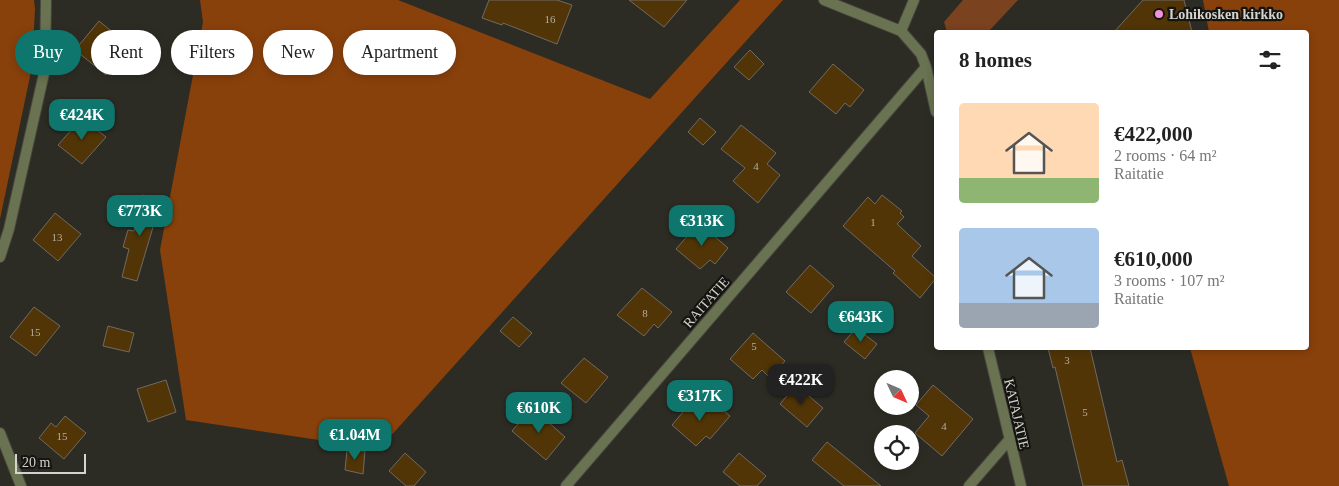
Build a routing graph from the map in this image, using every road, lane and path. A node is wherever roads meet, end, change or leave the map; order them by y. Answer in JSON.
{"nodes":[{"id":1,"x":46,"y":0,"type":"edge"},
{"id":2,"x":824,"y":0,"type":"edge"},
{"id":3,"x":914,"y":0,"type":"edge"},
{"id":4,"x":901,"y":31,"type":"junction"},
{"id":5,"x":926,"y":67,"type":"junction"},
{"id":6,"x":934,"y":103,"type":"edge"},
{"id":7,"x":0,"y":256,"type":"edge"},
{"id":8,"x":988,"y":350,"type":"edge"},
{"id":9,"x":0,"y":433,"type":"edge"},
{"id":10,"x":1009,"y":440,"type":"junction"},
{"id":11,"x":22,"y":486,"type":"edge"},
{"id":12,"x":566,"y":486,"type":"edge"},
{"id":13,"x":969,"y":486,"type":"edge"},
{"id":14,"x":1020,"y":486,"type":"edge"}],
"edges":[{"from":1,"to":7,"type":"street"},
{"from":2,"to":4,"type":"street"},
{"from":3,"to":4,"type":"street"},
{"from":4,"to":5,"type":"street"},
{"from":5,"to":6,"type":"street"},
{"from":5,"to":12,"type":"street","name":"RAITATIE"},
{"from":8,"to":10,"type":"street","name":"KATAJATIE"},
{"from":9,"to":11,"type":"street"},
{"from":10,"to":13,"type":"street"},
{"from":10,"to":14,"type":"street","name":"KATAJATIE"}]}
